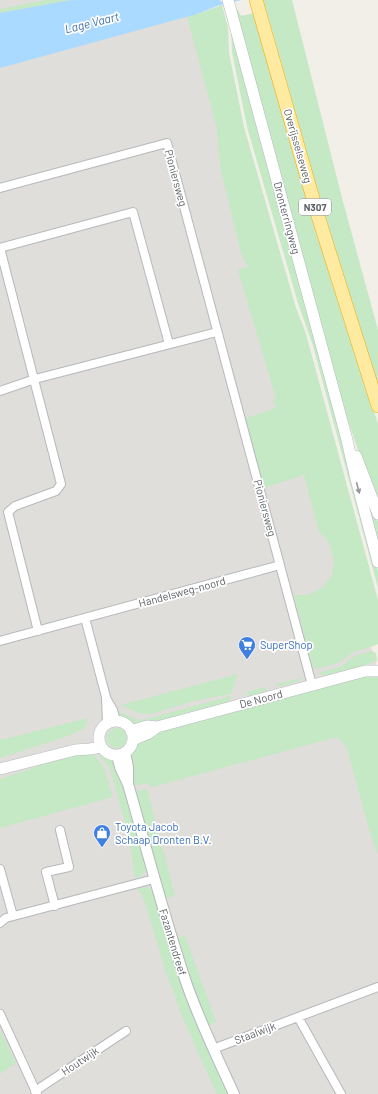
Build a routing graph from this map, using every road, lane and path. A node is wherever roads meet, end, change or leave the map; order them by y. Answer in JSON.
{"nodes":[{"id":1,"x":228,"y":0,"type":"edge"},
{"id":2,"x":257,"y":3,"type":"edge"},
{"id":3,"x":0,"y":188,"type":"edge"},
{"id":4,"x":0,"y":248,"type":"edge"},
{"id":5,"x":217,"y":332,"type":"junction"},
{"id":6,"x":169,"y":344,"type":"junction"},
{"id":7,"x":35,"y":379,"type":"junction"},
{"id":8,"x":0,"y":391,"type":"edge"},
{"id":9,"x":378,"y":406,"type":"edge"},
{"id":10,"x":346,"y":436,"type":"junction"},
{"id":11,"x":378,"y":514,"type":"edge"},
{"id":12,"x":378,"y":562,"type":"edge"},
{"id":13,"x":280,"y":565,"type":"junction"},
{"id":14,"x":85,"y":618,"type":"junction"},
{"id":15,"x":38,"y":631,"type":"junction"},
{"id":16,"x":0,"y":641,"type":"edge"},
{"id":17,"x":378,"y":664,"type":"edge"},
{"id":18,"x":365,"y":671,"type":"junction"},
{"id":19,"x":378,"y":671,"type":"edge"},
{"id":20,"x":312,"y":685,"type":"junction"},
{"id":21,"x":112,"y":723,"type":"junction"},
{"id":22,"x":132,"y":735,"type":"junction"},
{"id":23,"x":100,"y":743,"type":"junction"},
{"id":24,"x":121,"y":754,"type":"junction"},
{"id":25,"x":0,"y":770,"type":"edge"},
{"id":26,"x":60,"y":830,"type":"dead end"},
{"id":27,"x":0,"y":869,"type":"edge"},
{"id":28,"x":154,"y":879,"type":"junction"},
{"id":29,"x":54,"y":906,"type":"junction"},
{"id":30,"x":13,"y":916,"type":"junction"},
{"id":31,"x":0,"y":923,"type":"edge"},
{"id":32,"x":378,"y":987,"type":"edge"},
{"id":33,"x":0,"y":1014,"type":"edge"},
{"id":34,"x":298,"y":1017,"type":"junction"},
{"id":35,"x":126,"y":1030,"type":"dead end"},
{"id":36,"x":213,"y":1049,"type":"junction"},
{"id":37,"x":36,"y":1093,"type":"edge"},
{"id":38,"x":234,"y":1094,"type":"edge"},
{"id":39,"x":341,"y":1094,"type":"edge"}],
"edges":[{"from":1,"to":10,"type":"main road","name":"Dronterringweg"},
{"from":2,"to":9,"type":"highway","name":"Overijsselseweg","number":"N307"},
{"from":3,"to":5,"type":"street","name":"Pioniersweg"},
{"from":4,"to":6,"type":"street"},
{"from":4,"to":7,"type":"street"},
{"from":5,"to":6,"type":"street"},
{"from":5,"to":13,"type":"street","name":"Pioniersweg"},
{"from":6,"to":7,"type":"street"},
{"from":7,"to":8,"type":"street"},
{"from":7,"to":15,"type":"street"},
{"from":10,"to":11,"type":"main road","name":"Dronterringweg"},
{"from":10,"to":12,"type":"main road","name":"Dronterringweg","one_way":true},
{"from":13,"to":14,"type":"street","name":"Handelsweg-noord"},
{"from":13,"to":20,"type":"street","name":"Pioniersweg"},
{"from":14,"to":15,"type":"street","name":"Handelsweg-noord"},
{"from":14,"to":21,"type":"street"},
{"from":15,"to":16,"type":"street","name":"Handelsweg-noord"},
{"from":17,"to":18,"type":"main road","name":"De Noord"},
{"from":18,"to":19,"type":"main road","name":"De Noord"},
{"from":18,"to":20,"type":"main road","name":"De Noord"},
{"from":20,"to":22,"type":"main road","name":"De Noord"},
{"from":21,"to":22,"type":"main road"},
{"from":21,"to":23,"type":"main road"},
{"from":22,"to":24,"type":"main road"},
{"from":23,"to":24,"type":"main road"},
{"from":23,"to":25,"type":"main road"},
{"from":24,"to":28,"type":"street","name":"Fazantendreef"},
{"from":26,"to":29,"type":"street"},
{"from":27,"to":30,"type":"street"},
{"from":28,"to":29,"type":"street"},
{"from":28,"to":36,"type":"street","name":"Fazantendreef"},
{"from":29,"to":30,"type":"street"},
{"from":30,"to":31,"type":"street"},
{"from":32,"to":34,"type":"street","name":"Staalwijk"},
{"from":33,"to":37,"type":"street","name":"Houtwijk"},
{"from":34,"to":36,"type":"street","name":"Staalwijk"},
{"from":34,"to":39,"type":"street"},
{"from":35,"to":37,"type":"street","name":"Houtwijk"},
{"from":36,"to":38,"type":"street","name":"Fazantendreef"}]}
